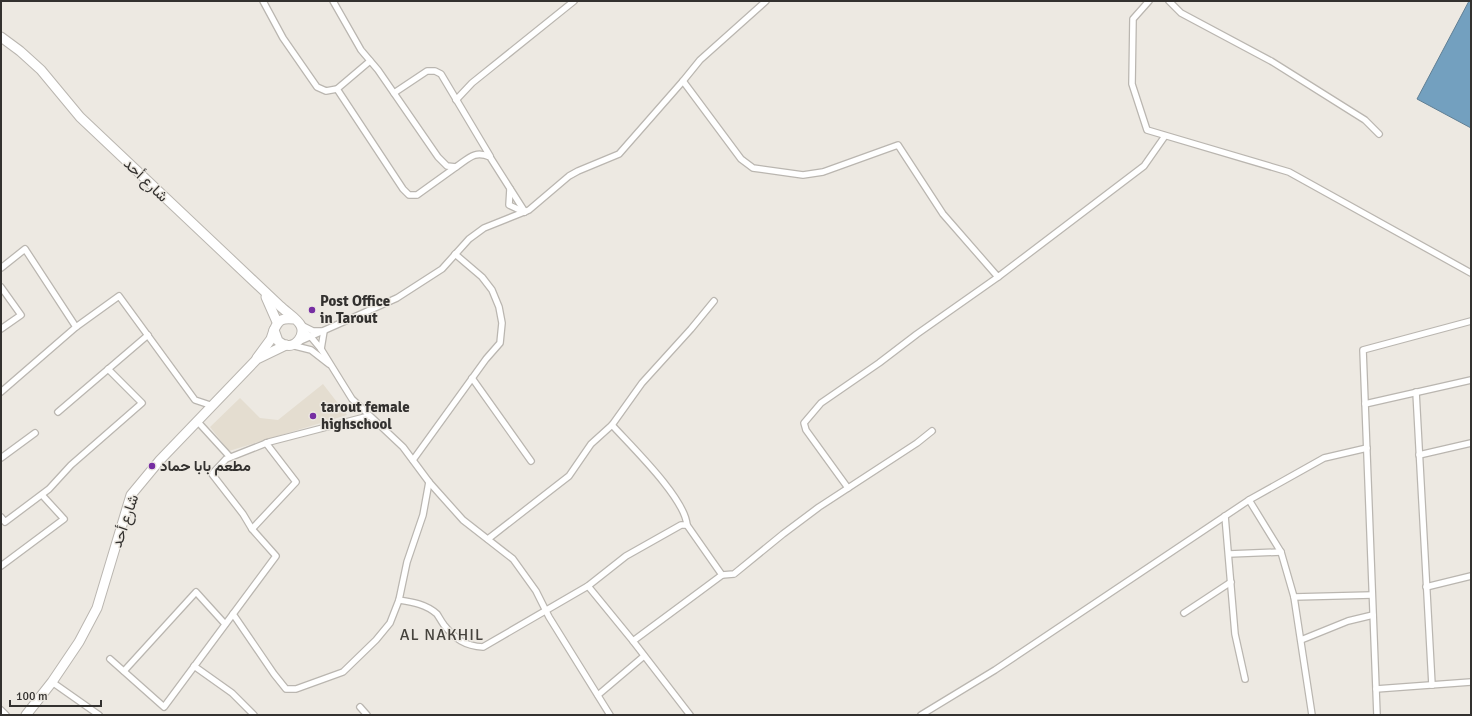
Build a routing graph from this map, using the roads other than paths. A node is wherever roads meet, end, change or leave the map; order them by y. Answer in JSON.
{"nodes":[{"id":1,"x":263,"y":1,"type":"edge"},
{"id":2,"x":333,"y":1,"type":"edge"},
{"id":3,"x":574,"y":1,"type":"edge"},
{"id":4,"x":766,"y":1,"type":"edge"},
{"id":5,"x":1150,"y":1,"type":"edge"},
{"id":6,"x":1169,"y":1,"type":"edge"},
{"id":7,"x":1,"y":37,"type":"edge"},
{"id":8,"x":370,"y":60,"type":"junction"},
{"id":9,"x":683,"y":82,"type":"junction"},
{"id":10,"x":337,"y":87,"type":"junction"},
{"id":11,"x":394,"y":93,"type":"junction"},
{"id":12,"x":456,"y":100,"type":"junction"},
{"id":13,"x":1379,"y":134,"type":"dead end"},
{"id":14,"x":1165,"y":136,"type":"junction"},
{"id":15,"x":490,"y":157,"type":"junction"},
{"id":16,"x":456,"y":167,"type":"junction"},
{"id":17,"x":510,"y":189,"type":"junction"},
{"id":18,"x":525,"y":212,"type":"junction"},
{"id":19,"x":455,"y":254,"type":"junction"},
{"id":20,"x":1,"y":268,"type":"edge"},
{"id":21,"x":1471,"y":273,"type":"edge"},
{"id":22,"x":998,"y":277,"type":"junction"},
{"id":23,"x":1,"y":287,"type":"edge"},
{"id":24,"x":263,"y":290,"type":"junction"},
{"id":25,"x":714,"y":301,"type":"dead end"},
{"id":26,"x":1471,"y":321,"type":"edge"},
{"id":27,"x":299,"y":324,"type":"junction"},
{"id":28,"x":276,"y":326,"type":"junction"},
{"id":29,"x":76,"y":327,"type":"junction"},
{"id":30,"x":1,"y":329,"type":"edge"},
{"id":31,"x":324,"y":332,"type":"junction"},
{"id":32,"x":148,"y":336,"type":"junction"},
{"id":33,"x":311,"y":337,"type":"junction"},
{"id":34,"x":291,"y":344,"type":"junction"},
{"id":35,"x":321,"y":348,"type":"junction"},
{"id":36,"x":257,"y":359,"type":"junction"},
{"id":37,"x":331,"y":366,"type":"junction"},
{"id":38,"x":108,"y":369,"type":"junction"},
{"id":39,"x":472,"y":378,"type":"junction"},
{"id":40,"x":1471,"y":380,"type":"edge"},
{"id":41,"x":1,"y":392,"type":"edge"},
{"id":42,"x":1416,"y":392,"type":"junction"},
{"id":43,"x":1365,"y":404,"type":"junction"},
{"id":44,"x":213,"y":406,"type":"junction"},
{"id":45,"x":58,"y":412,"type":"dead end"},
{"id":46,"x":369,"y":416,"type":"junction"},
{"id":47,"x":198,"y":422,"type":"junction"},
{"id":48,"x":612,"y":425,"type":"junction"},
{"id":49,"x":932,"y":431,"type":"dead end"},
{"id":50,"x":35,"y":433,"type":"dead end"},
{"id":51,"x":266,"y":443,"type":"junction"},
{"id":52,"x":1471,"y":443,"type":"edge"},
{"id":53,"x":1366,"y":448,"type":"junction"},
{"id":54,"x":1419,"y":455,"type":"junction"},
{"id":55,"x":230,"y":457,"type":"junction"},
{"id":56,"x":1,"y":458,"type":"edge"},
{"id":57,"x":413,"y":460,"type":"junction"},
{"id":58,"x":531,"y":461,"type":"dead end"},
{"id":59,"x":429,"y":482,"type":"junction"},
{"id":60,"x":848,"y":488,"type":"junction"},
{"id":61,"x":42,"y":495,"type":"junction"},
{"id":62,"x":1249,"y":500,"type":"junction"},
{"id":63,"x":1225,"y":516,"type":"junction"},
{"id":64,"x":1,"y":517,"type":"edge"},
{"id":65,"x":687,"y":525,"type":"junction"},
{"id":66,"x":252,"y":529,"type":"junction"},
{"id":67,"x":488,"y":539,"type":"junction"},
{"id":68,"x":1281,"y":552,"type":"junction"},
{"id":69,"x":1229,"y":554,"type":"junction"},
{"id":70,"x":1,"y":566,"type":"edge"},
{"id":71,"x":722,"y":575,"type":"junction"},
{"id":72,"x":1471,"y":576,"type":"edge"},
{"id":73,"x":1231,"y":582,"type":"junction"},
{"id":74,"x":588,"y":586,"type":"junction"},
{"id":75,"x":1426,"y":587,"type":"junction"},
{"id":76,"x":1372,"y":595,"type":"junction"},
{"id":77,"x":1294,"y":597,"type":"junction"},
{"id":78,"x":399,"y":600,"type":"junction"},
{"id":79,"x":545,"y":610,"type":"junction"},
{"id":80,"x":233,"y":614,"type":"junction"},
{"id":81,"x":1184,"y":614,"type":"dead end"},
{"id":82,"x":1373,"y":616,"type":"junction"},
{"id":83,"x":226,"y":624,"type":"junction"},
{"id":84,"x":1301,"y":640,"type":"junction"},
{"id":85,"x":633,"y":641,"type":"junction"},
{"id":86,"x":644,"y":656,"type":"junction"},
{"id":87,"x":110,"y":659,"type":"dead end"},
{"id":88,"x":194,"y":666,"type":"junction"},
{"id":89,"x":124,"y":671,"type":"junction"},
{"id":90,"x":1245,"y":679,"type":"dead end"},
{"id":91,"x":52,"y":682,"type":"junction"},
{"id":92,"x":1471,"y":682,"type":"edge"},
{"id":93,"x":1432,"y":684,"type":"junction"},
{"id":94,"x":1376,"y":689,"type":"junction"},
{"id":95,"x":598,"y":695,"type":"junction"},
{"id":96,"x":360,"y":707,"type":"dead end"},
{"id":97,"x":1,"y":710,"type":"edge"},
{"id":98,"x":6,"y":715,"type":"edge"},
{"id":99,"x":26,"y":715,"type":"edge"},
{"id":100,"x":99,"y":715,"type":"edge"},
{"id":101,"x":254,"y":715,"type":"edge"},
{"id":102,"x":367,"y":715,"type":"edge"},
{"id":103,"x":610,"y":715,"type":"edge"},
{"id":104,"x":690,"y":715,"type":"edge"},
{"id":105,"x":921,"y":715,"type":"edge"},
{"id":106,"x":1312,"y":715,"type":"edge"},
{"id":107,"x":1377,"y":715,"type":"edge"}],
"edges":[{"from":1,"to":10,"type":"street"},
{"from":2,"to":8,"type":"street"},
{"from":3,"to":12,"type":"street"},
{"from":4,"to":9,"type":"street"},
{"from":5,"to":14,"type":"street"},
{"from":6,"to":13,"type":"street"},
{"from":7,"to":24,"type":"main road","name":"شارع أحد"},
{"from":8,"to":10,"type":"street"},
{"from":8,"to":11,"type":"street"},
{"from":9,"to":18,"type":"street"},
{"from":9,"to":22,"type":"street"},
{"from":10,"to":16,"type":"street"},
{"from":11,"to":12,"type":"street"},
{"from":11,"to":16,"type":"street"},
{"from":12,"to":15,"type":"street"},
{"from":14,"to":21,"type":"street"},
{"from":14,"to":22,"type":"street"},
{"from":15,"to":16,"type":"street"},
{"from":15,"to":17,"type":"street"},
{"from":17,"to":18,"type":"street"},
{"from":17,"to":18,"type":"street"},
{"from":18,"to":19,"type":"street"},
{"from":19,"to":31,"type":"street"},
{"from":19,"to":39,"type":"street"},
{"from":20,"to":29,"type":"street"},
{"from":22,"to":60,"type":"street"},
{"from":23,"to":30,"type":"street"},
{"from":24,"to":27,"type":"main road","name":"شارع أحد"},
{"from":24,"to":28,"type":"main road"},
{"from":25,"to":48,"type":"street"},
{"from":26,"to":43,"type":"street"},
{"from":27,"to":28,"type":"main road"},
{"from":27,"to":31,"type":"street"},
{"from":27,"to":33,"type":"street"},
{"from":27,"to":34,"type":"main road"},
{"from":28,"to":34,"type":"main road"},
{"from":28,"to":36,"type":"main road"},
{"from":29,"to":32,"type":"street"},
{"from":29,"to":41,"type":"street"},
{"from":31,"to":33,"type":"street"},
{"from":31,"to":35,"type":"street"},
{"from":32,"to":38,"type":"street"},
{"from":32,"to":44,"type":"street"},
{"from":33,"to":34,"type":"street"},
{"from":33,"to":35,"type":"street"},
{"from":34,"to":36,"type":"main road","name":"شارع أحد"},
{"from":34,"to":37,"type":"street"},
{"from":35,"to":37,"type":"street"},
{"from":36,"to":44,"type":"main road","name":"شارع أحد"},
{"from":37,"to":46,"type":"street"},
{"from":38,"to":45,"type":"street"},
{"from":38,"to":61,"type":"street"},
{"from":39,"to":57,"type":"street"},
{"from":39,"to":58,"type":"street"},
{"from":40,"to":42,"type":"street"},
{"from":42,"to":43,"type":"street"},
{"from":42,"to":54,"type":"street"},
{"from":43,"to":53,"type":"street"},
{"from":44,"to":47,"type":"main road","name":"شارع أحد"},
{"from":46,"to":51,"type":"street"},
{"from":46,"to":57,"type":"street"},
{"from":47,"to":55,"type":"street"},
{"from":47,"to":91,"type":"main road","name":"شارع أحد"},
{"from":48,"to":65,"type":"street"},
{"from":48,"to":67,"type":"street"},
{"from":49,"to":60,"type":"street"},
{"from":50,"to":56,"type":"street"},
{"from":51,"to":55,"type":"street"},
{"from":51,"to":66,"type":"street"},
{"from":52,"to":54,"type":"street"},
{"from":53,"to":62,"type":"street"},
{"from":53,"to":76,"type":"street"},
{"from":54,"to":75,"type":"street"},
{"from":55,"to":66,"type":"street"},
{"from":57,"to":59,"type":"street"},
{"from":59,"to":67,"type":"street"},
{"from":59,"to":78,"type":"street"},
{"from":60,"to":71,"type":"street"},
{"from":61,"to":64,"type":"street"},
{"from":61,"to":70,"type":"street"},
{"from":62,"to":63,"type":"street"},
{"from":62,"to":68,"type":"street"},
{"from":63,"to":69,"type":"street"},
{"from":63,"to":105,"type":"street"},
{"from":65,"to":71,"type":"street"},
{"from":65,"to":74,"type":"street"},
{"from":66,"to":80,"type":"street"},
{"from":67,"to":79,"type":"street"},
{"from":68,"to":69,"type":"street"},
{"from":68,"to":77,"type":"street"},
{"from":69,"to":73,"type":"street"},
{"from":71,"to":85,"type":"street"},
{"from":72,"to":75,"type":"street"},
{"from":73,"to":81,"type":"street"},
{"from":73,"to":90,"type":"street"},
{"from":74,"to":79,"type":"street"},
{"from":74,"to":85,"type":"street"},
{"from":75,"to":93,"type":"street"},
{"from":76,"to":77,"type":"street"},
{"from":76,"to":82,"type":"street"},
{"from":77,"to":84,"type":"street"},
{"from":78,"to":79,"type":"street"},
{"from":78,"to":80,"type":"street"},
{"from":79,"to":95,"type":"street"},
{"from":80,"to":83,"type":"street"},
{"from":82,"to":84,"type":"street"},
{"from":82,"to":94,"type":"street"},
{"from":83,"to":88,"type":"street"},
{"from":83,"to":89,"type":"street"},
{"from":84,"to":106,"type":"street"},
{"from":85,"to":86,"type":"street"},
{"from":86,"to":95,"type":"street"},
{"from":86,"to":104,"type":"street"},
{"from":87,"to":89,"type":"street"},
{"from":88,"to":89,"type":"street"},
{"from":88,"to":101,"type":"street"},
{"from":91,"to":99,"type":"main road","name":"شارع أحد"},
{"from":91,"to":100,"type":"street"},
{"from":92,"to":93,"type":"street"},
{"from":93,"to":94,"type":"street"},
{"from":94,"to":107,"type":"street"},
{"from":95,"to":103,"type":"street"},
{"from":96,"to":102,"type":"street"},
{"from":97,"to":98,"type":"street"}]}
